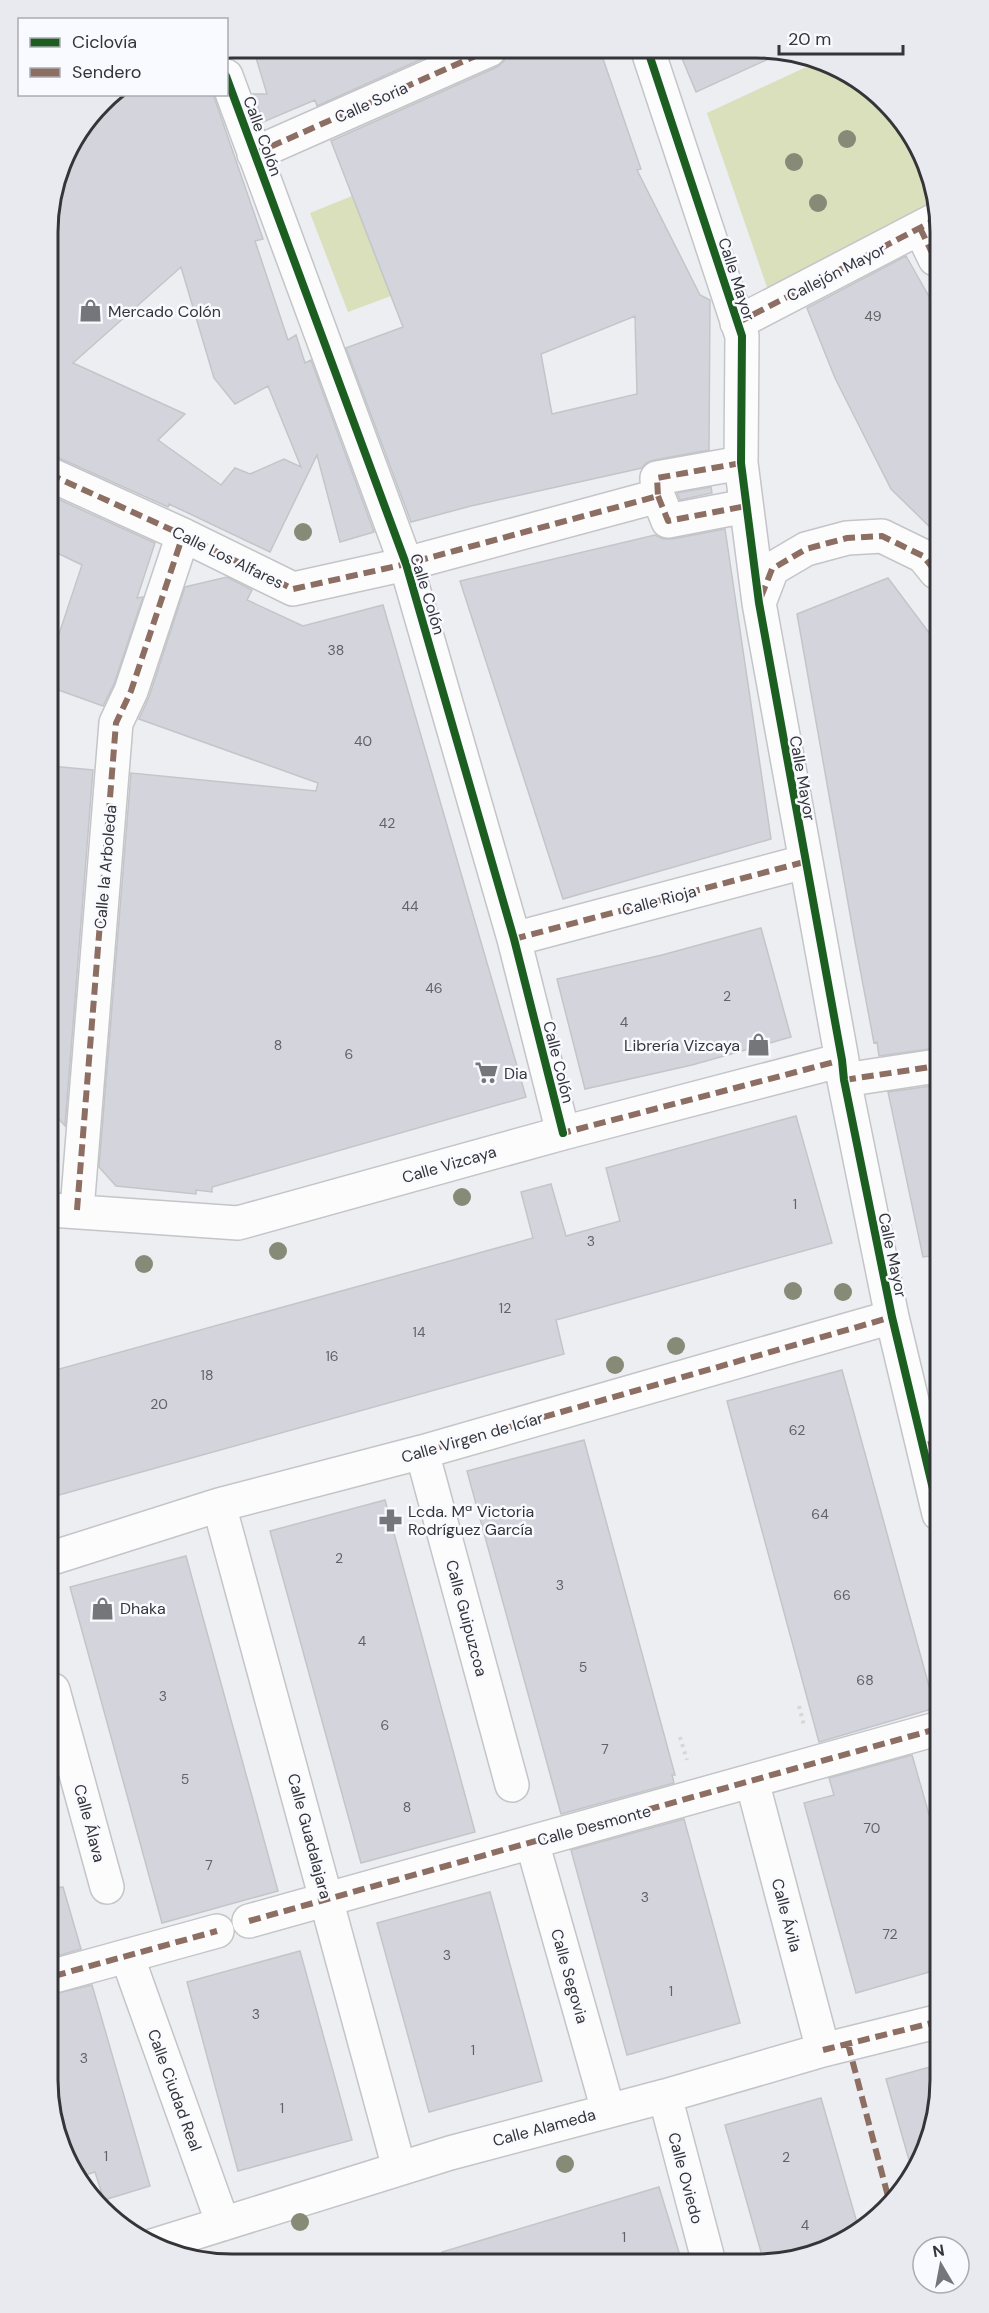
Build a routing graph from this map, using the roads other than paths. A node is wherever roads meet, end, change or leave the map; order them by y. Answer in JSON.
{"nodes":[{"id":1,"x":471,"y":58,"type":"edge"},
{"id":2,"x":650,"y":58,"type":"edge"},
{"id":3,"x":228,"y":82,"type":"edge"},
{"id":4,"x":254,"y":154,"type":"junction"},
{"id":5,"x":927,"y":224,"type":"edge"},
{"id":6,"x":737,"y":323,"type":"junction"},
{"id":7,"x":741,"y":463,"type":"junction"},
{"id":8,"x":59,"y":479,"type":"edge"},
{"id":9,"x":658,"y":496,"type":"junction"},
{"id":10,"x":746,"y":506,"type":"junction"},
{"id":11,"x":183,"y":535,"type":"junction"},
{"id":12,"x":930,"y":559,"type":"edge"},
{"id":13,"x":406,"y":564,"type":"junction"},
{"id":14,"x":759,"y":603,"type":"junction"},
{"id":15,"x":804,"y":862,"type":"junction"},
{"id":16,"x":514,"y":939,"type":"junction"},
{"id":17,"x":930,"y":1066,"type":"edge"},
{"id":18,"x":843,"y":1070,"type":"junction"},
{"id":19,"x":563,"y":1133,"type":"junction"},
{"id":20,"x":64,"y":1210,"type":"edge"},
{"id":21,"x":892,"y":1317,"type":"junction"},
{"id":22,"x":930,"y":1444,"type":"edge"},
{"id":23,"x":422,"y":1452,"type":"junction"},
{"id":24,"x":219,"y":1505,"type":"junction"},
{"id":25,"x":59,"y":1556,"type":"edge"},
{"id":26,"x":59,"y":1712,"type":"edge"},
{"id":27,"x":930,"y":1731,"type":"edge"},
{"id":28,"x":752,"y":1781,"type":"junction"},
{"id":29,"x":512,"y":1785,"type":"dead end"},
{"id":30,"x":532,"y":1842,"type":"junction"},
{"id":31,"x":107,"y":1887,"type":"dead end"},
{"id":32,"x":327,"y":1900,"type":"junction"},
{"id":33,"x":249,"y":1921,"type":"dead end"},
{"id":34,"x":217,"y":1930,"type":"dead end"},
{"id":35,"x":127,"y":1956,"type":"junction"},
{"id":36,"x":59,"y":1976,"type":"edge"},
{"id":37,"x":930,"y":2023,"type":"edge"},
{"id":38,"x":823,"y":2050,"type":"junction"},
{"id":39,"x":665,"y":2096,"type":"junction"},
{"id":40,"x":608,"y":2110,"type":"junction"},
{"id":41,"x":399,"y":2168,"type":"junction"},
{"id":42,"x":224,"y":2224,"type":"junction"},
{"id":43,"x":167,"y":2241,"type":"edge"},
{"id":44,"x":707,"y":2254,"type":"edge"}],
"edges":[{"from":1,"to":4,"type":"street","name":"Calle Soria"},
{"from":2,"to":6,"type":"street","name":"Calle Mayor"},
{"from":3,"to":4,"type":"street","name":"Calle Colón"},
{"from":4,"to":13,"type":"street","name":"Calle Colón"},
{"from":5,"to":6,"type":"street","name":"Callejón Mayor"},
{"from":6,"to":7,"type":"street","name":"Calle Mayor"},
{"from":7,"to":9,"type":"street"},
{"from":7,"to":10,"type":"street","name":"Calle Mayor"},
{"from":8,"to":11,"type":"street","name":"Calle Los Alfares"},
{"from":9,"to":10,"type":"street"},
{"from":9,"to":13,"type":"street","name":"Calle Los Alfares"},
{"from":10,"to":14,"type":"street","name":"Calle Mayor"},
{"from":11,"to":13,"type":"street","name":"Calle Los Alfares"},
{"from":11,"to":20,"type":"street","name":"Calle la Arboleda"},
{"from":12,"to":14,"type":"street"},
{"from":13,"to":16,"type":"street","name":"Calle Colón"},
{"from":14,"to":15,"type":"street","name":"Calle Mayor"},
{"from":15,"to":16,"type":"street","name":"Calle Rioja"},
{"from":15,"to":18,"type":"street","name":"Calle Mayor"},
{"from":16,"to":19,"type":"street","name":"Calle Colón"},
{"from":17,"to":18,"type":"street","name":"Calle Vizcaya"},
{"from":18,"to":19,"type":"street","name":"Calle Vizcaya"},
{"from":18,"to":21,"type":"street","name":"Calle Mayor"},
{"from":19,"to":20,"type":"street","name":"Calle Vizcaya"},
{"from":21,"to":22,"type":"street","name":"Calle Mayor"},
{"from":21,"to":23,"type":"street","name":"Calle Virgen de Icíar"},
{"from":23,"to":24,"type":"street","name":"Calle Virgen de Icíar"},
{"from":23,"to":29,"type":"street","name":"Calle Guipuzcoa"},
{"from":24,"to":25,"type":"street","name":"Calle Virgen de Icíar"},
{"from":24,"to":32,"type":"street","name":"Calle Guadalajara"},
{"from":26,"to":31,"type":"street","name":"Calle Álava"},
{"from":27,"to":28,"type":"street","name":"Calle Desmonte"},
{"from":28,"to":30,"type":"street","name":"Calle Desmonte"},
{"from":28,"to":38,"type":"street","name":"Calle Ávila"},
{"from":30,"to":32,"type":"street","name":"Calle Desmonte"},
{"from":30,"to":40,"type":"street","name":"Calle Segovia"},
{"from":32,"to":33,"type":"street","name":"Calle Desmonte"},
{"from":32,"to":41,"type":"street","name":"Calle Guadalajara"},
{"from":34,"to":35,"type":"street"},
{"from":35,"to":36,"type":"street"},
{"from":35,"to":42,"type":"street","name":"Calle Ciudad Real"},
{"from":37,"to":38,"type":"street","name":"Calle Alameda"},
{"from":38,"to":39,"type":"street","name":"Calle Alameda"},
{"from":39,"to":40,"type":"street","name":"Calle Alameda"},
{"from":39,"to":44,"type":"street","name":"Calle Oviedo"},
{"from":40,"to":41,"type":"street","name":"Calle Alameda"},
{"from":41,"to":42,"type":"street","name":"Calle Alameda"},
{"from":42,"to":43,"type":"street","name":"Calle Alameda"}]}
